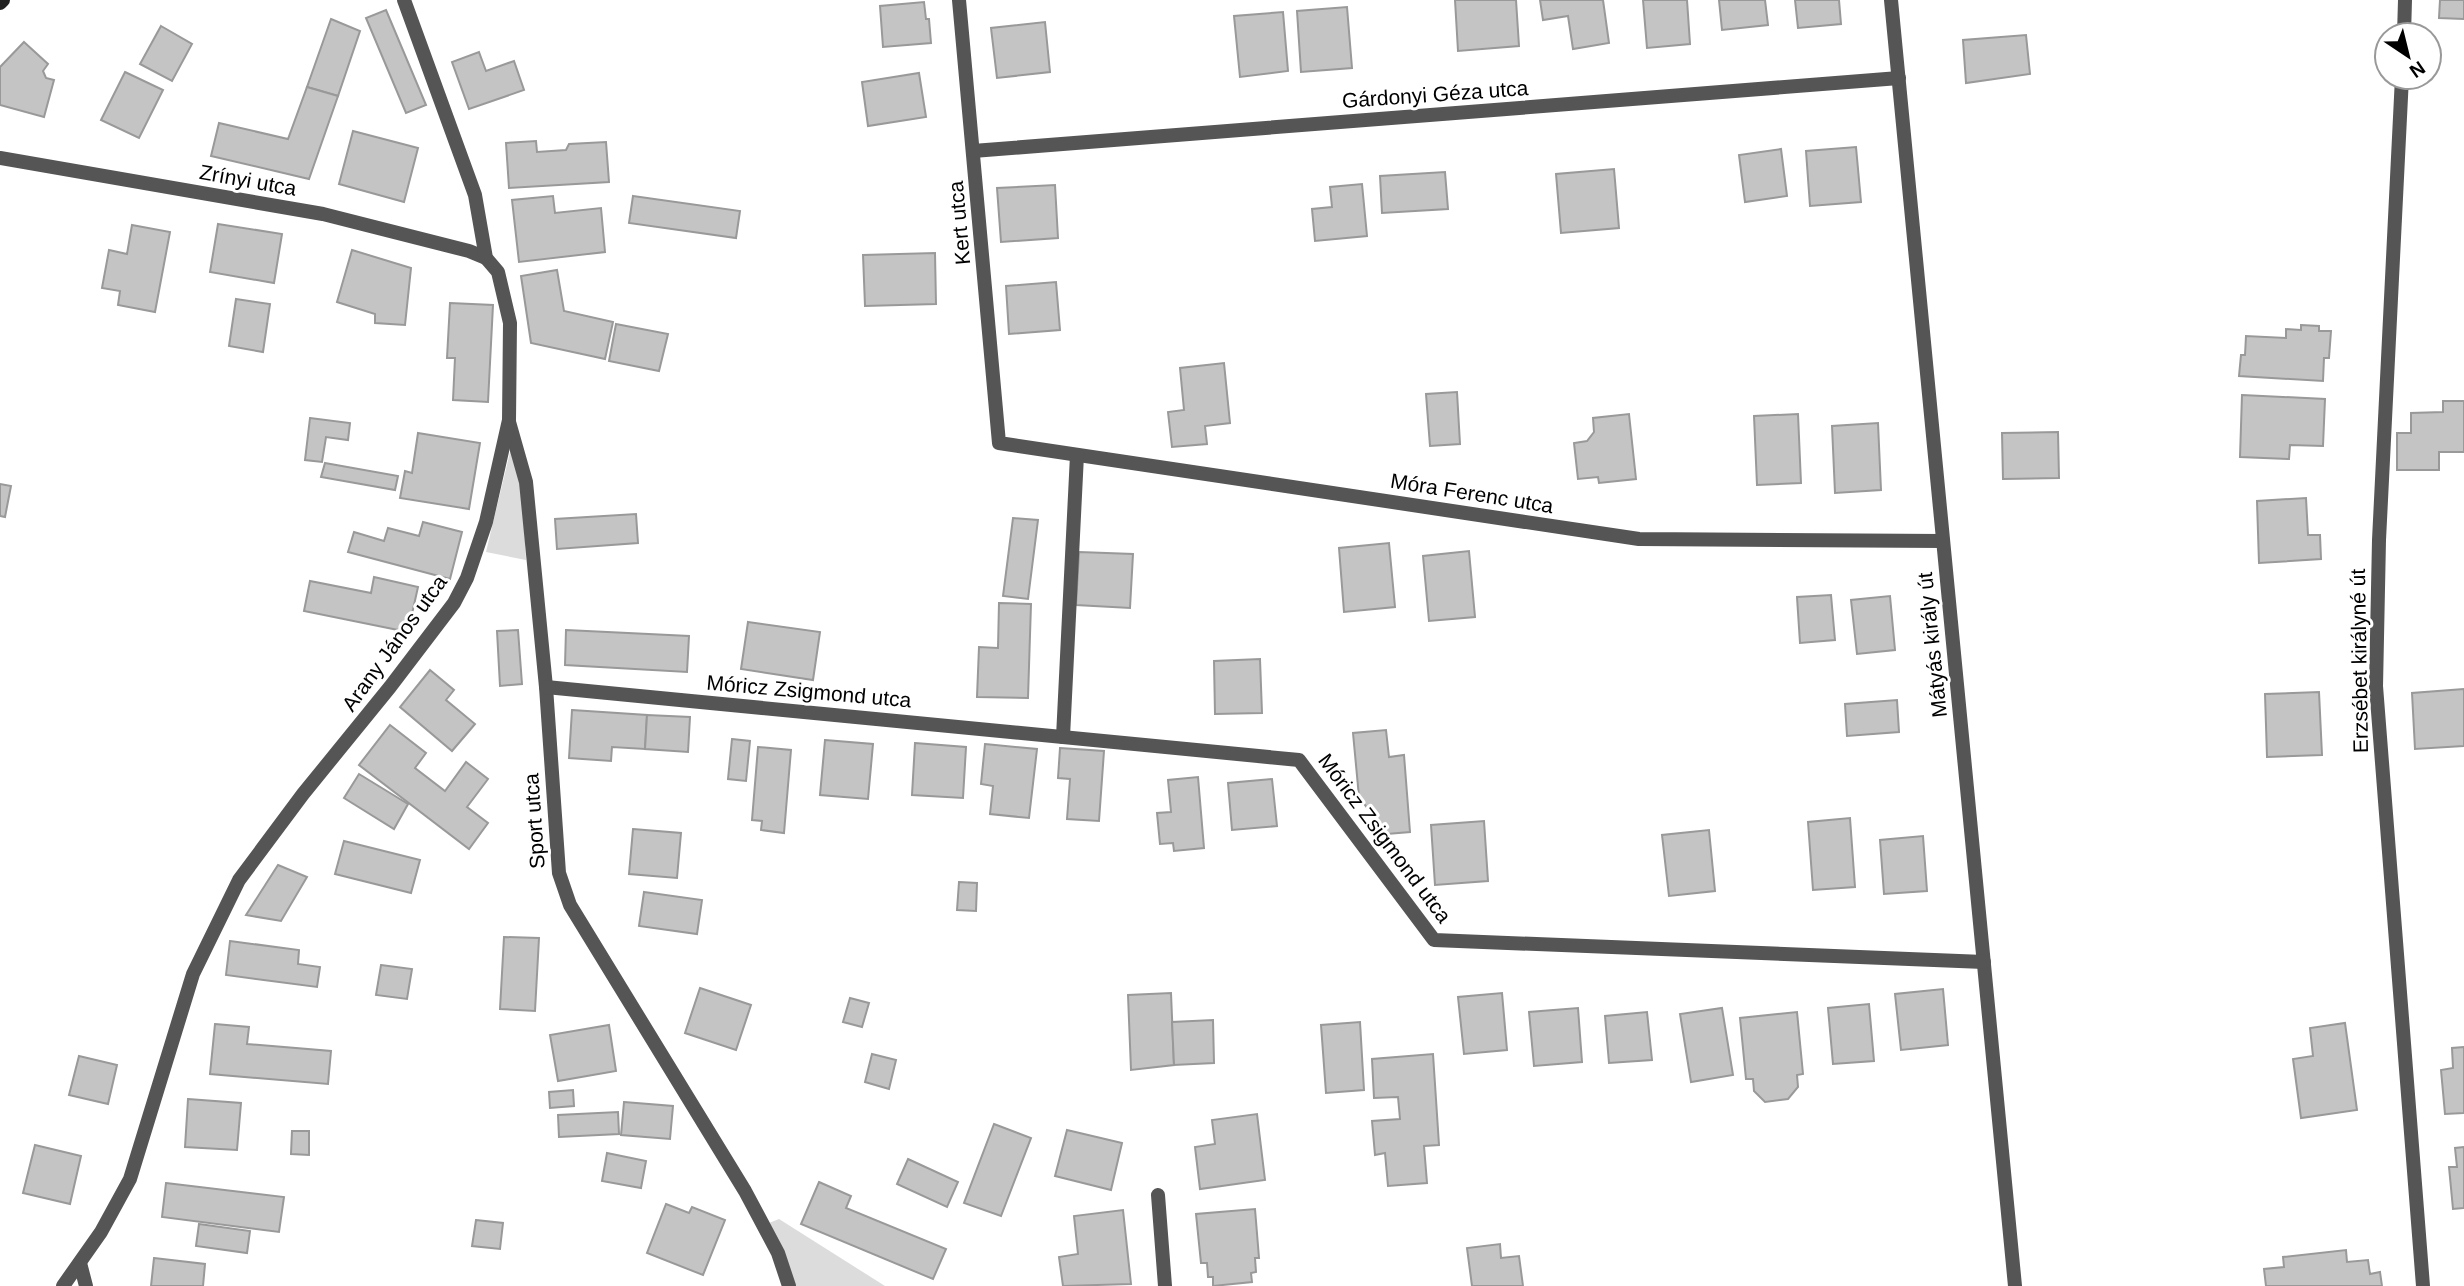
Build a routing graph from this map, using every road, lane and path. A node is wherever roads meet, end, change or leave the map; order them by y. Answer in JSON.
{"nodes":[{"id":1,"x":404,"y":0,"type":"edge"},
{"id":2,"x":959,"y":0,"type":"edge"},
{"id":3,"x":1891,"y":0,"type":"edge"},
{"id":4,"x":2405,"y":0,"type":"edge"},
{"id":5,"x":2404,"y":21,"type":"edge"},
{"id":6,"x":1899,"y":78,"type":"junction"},
{"id":7,"x":2401,"y":91,"type":"edge"},
{"id":8,"x":973,"y":151,"type":"junction"},
{"id":9,"x":0,"y":158,"type":"edge"},
{"id":10,"x":486,"y":258,"type":"junction"},
{"id":11,"x":509,"y":420,"type":"junction"},
{"id":12,"x":999,"y":443,"type":"joint"},
{"id":13,"x":1077,"y":455,"type":"junction"},
{"id":14,"x":1943,"y":541,"type":"junction"},
{"id":15,"x":546,"y":687,"type":"junction"},
{"id":16,"x":1063,"y":737,"type":"junction"},
{"id":17,"x":1984,"y":962,"type":"junction"},
{"id":18,"x":1158,"y":1195,"type":"dead end"},
{"id":19,"x":80,"y":1263,"type":"junction"},
{"id":20,"x":63,"y":1286,"type":"edge"},
{"id":21,"x":86,"y":1286,"type":"edge"},
{"id":22,"x":789,"y":1286,"type":"edge"},
{"id":23,"x":1166,"y":1286,"type":"edge"},
{"id":24,"x":2015,"y":1286,"type":"edge"},
{"id":25,"x":2423,"y":1286,"type":"edge"}],
"edges":[{"from":1,"to":10,"type":"street","name":"Arany János utca"},
{"from":2,"to":8,"type":"street","name":"Kert utca"},
{"from":3,"to":6,"type":"street","name":"Mátyás király út"},
{"from":4,"to":5,"type":"street"},
{"from":6,"to":8,"type":"street","name":"Gárdonyi Géza utca"},
{"from":6,"to":14,"type":"street","name":"Mátyás király út"},
{"from":7,"to":25,"type":"street","name":"Erzsébet királyné út"},
{"from":8,"to":12,"type":"street","name":"Kert utca"},
{"from":9,"to":10,"type":"street","name":"Zrínyi utca"},
{"from":10,"to":11,"type":"street","name":"Arany János utca"},
{"from":11,"to":15,"type":"street","name":"Sport utca"},
{"from":11,"to":19,"type":"street","name":"Arany János utca"},
{"from":12,"to":13,"type":"street","name":"Móra Ferenc utca"},
{"from":13,"to":14,"type":"street","name":"Móra Ferenc utca"},
{"from":13,"to":16,"type":"street"},
{"from":14,"to":17,"type":"street","name":"Mátyás király út"},
{"from":15,"to":16,"type":"street","name":"Móricz Zsigmond utca"},
{"from":15,"to":22,"type":"street","name":"Sport utca"},
{"from":16,"to":17,"type":"street","name":"Móricz Zsigmond utca"},
{"from":17,"to":24,"type":"street","name":"Mátyás király út"},
{"from":18,"to":23,"type":"street"},
{"from":19,"to":20,"type":"street","name":"Arany János utca"},
{"from":19,"to":21,"type":"street"}]}
